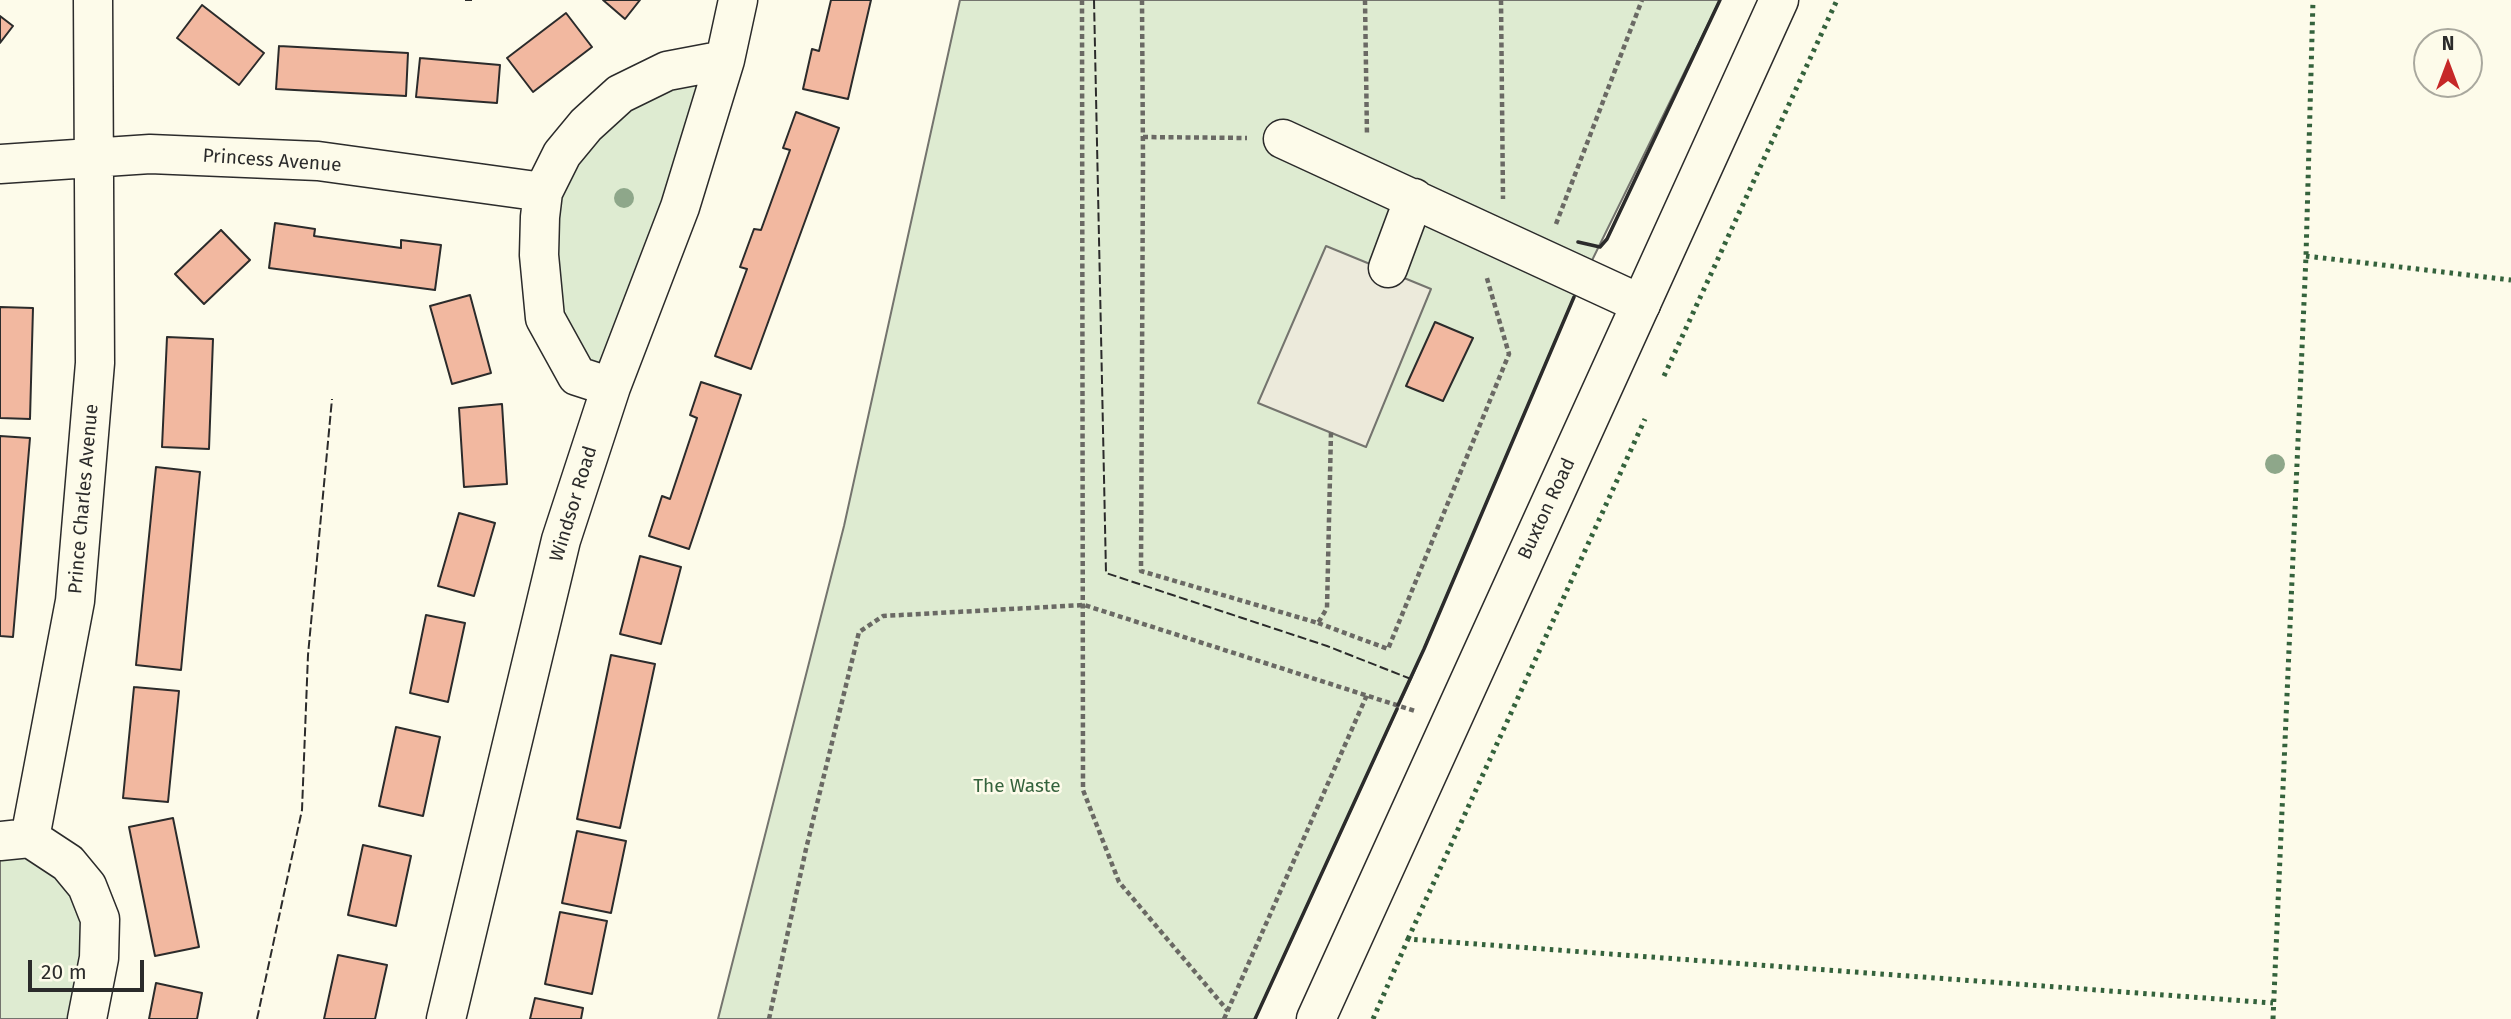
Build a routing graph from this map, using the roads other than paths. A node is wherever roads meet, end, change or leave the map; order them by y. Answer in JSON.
{"nodes":[{"id":1,"x":93,"y":0,"type":"edge"},
{"id":2,"x":738,"y":0,"type":"edge"},
{"id":3,"x":1779,"y":0,"type":"edge"},
{"id":4,"x":725,"y":60,"type":"junction"},
{"id":5,"x":1283,"y":139,"type":"road end"},
{"id":6,"x":94,"y":156,"type":"junction"},
{"id":7,"x":0,"y":164,"type":"edge"},
{"id":8,"x":543,"y":192,"type":"junction"},
{"id":9,"x":1414,"y":198,"type":"junction"},
{"id":10,"x":1388,"y":268,"type":"dead end"},
{"id":11,"x":1641,"y":304,"type":"junction"},
{"id":12,"x":611,"y":387,"type":"junction"},
{"id":13,"x":15,"y":839,"type":"edge"},
{"id":14,"x":87,"y":1019,"type":"edge"},
{"id":15,"x":446,"y":1019,"type":"edge"},
{"id":16,"x":1316,"y":1019,"type":"edge"}],
"edges":[{"from":1,"to":6,"type":"main road","name":"Prince Charles Avenue"},
{"from":2,"to":4,"type":"main road","name":"Windsor Road"},
{"from":3,"to":11,"type":"main road","name":"Buxton Road"},
{"from":4,"to":8,"type":"main road"},
{"from":4,"to":12,"type":"main road","name":"Windsor Road"},
{"from":5,"to":9,"type":"main road"},
{"from":6,"to":7,"type":"main road","name":"Princess Avenue"},
{"from":6,"to":8,"type":"main road","name":"Princess Avenue"},
{"from":6,"to":13,"type":"main road","name":"Prince Charles Avenue"},
{"from":8,"to":12,"type":"main road"},
{"from":9,"to":10,"type":"main road"},
{"from":9,"to":11,"type":"main road"},
{"from":11,"to":16,"type":"main road","name":"Buxton Road"},
{"from":12,"to":15,"type":"main road","name":"Windsor Road"},
{"from":13,"to":14,"type":"main road","name":"Prince Charles Avenue"}]}
